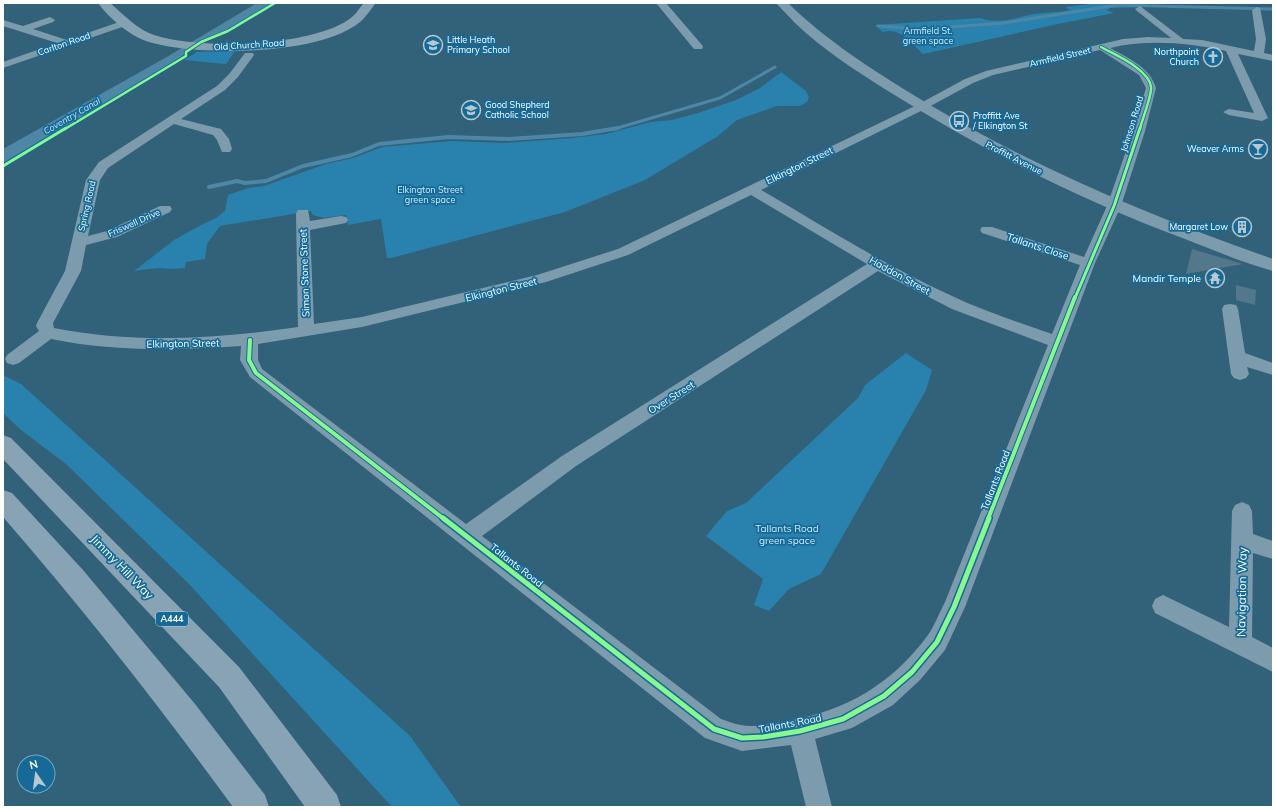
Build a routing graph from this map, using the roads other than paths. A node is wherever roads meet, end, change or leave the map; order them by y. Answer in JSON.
{"nodes":[{"id":1,"x":104,"y":3,"type":"edge"},
{"id":2,"x":370,"y":3,"type":"edge"},
{"id":3,"x":661,"y":3,"type":"edge"},
{"id":4,"x":782,"y":3,"type":"edge"},
{"id":5,"x":1140,"y":10,"type":"dead end"},
{"id":6,"x":1256,"y":10,"type":"dead end"},
{"id":7,"x":50,"y":20,"type":"dead end"},
{"id":8,"x":3,"y":23,"type":"edge"},
{"id":9,"x":125,"y":23,"type":"junction"},
{"id":10,"x":21,"y":30,"type":"junction"},
{"id":11,"x":1179,"y":40,"type":"junction"},
{"id":12,"x":67,"y":43,"type":"junction"},
{"id":13,"x":698,"y":47,"type":"dead end"},
{"id":14,"x":1102,"y":47,"type":"junction"},
{"id":15,"x":1230,"y":48,"type":"junction"},
{"id":16,"x":249,"y":55,"type":"dead end"},
{"id":17,"x":1259,"y":55,"type":"junction"},
{"id":18,"x":1273,"y":58,"type":"edge"},
{"id":19,"x":3,"y":65,"type":"edge"},
{"id":20,"x":921,"y":107,"type":"junction"},
{"id":21,"x":1230,"y":112,"type":"dead end"},
{"id":22,"x":172,"y":120,"type":"junction"},
{"id":23,"x":226,"y":149,"type":"dead end"},
{"id":24,"x":750,"y":188,"type":"junction"},
{"id":25,"x":1114,"y":206,"type":"junction"},
{"id":26,"x":165,"y":209,"type":"dead end"},
{"id":27,"x":341,"y":220,"type":"dead end"},
{"id":28,"x":987,"y":230,"type":"dead end"},
{"id":29,"x":80,"y":242,"type":"junction"},
{"id":30,"x":1088,"y":263,"type":"junction"},
{"id":31,"x":878,"y":264,"type":"junction"},
{"id":32,"x":1273,"y":265,"type":"edge"},
{"id":33,"x":1230,"y":309,"type":"dead end"},
{"id":34,"x":306,"y":332,"type":"junction"},
{"id":35,"x":48,"y":333,"type":"junction"},
{"id":36,"x":250,"y":340,"type":"junction"},
{"id":37,"x":1058,"y":342,"type":"junction"},
{"id":38,"x":12,"y":359,"type":"dead end"},
{"id":39,"x":1273,"y":369,"type":"edge"},
{"id":40,"x":3,"y":444,"type":"edge"},
{"id":41,"x":3,"y":500,"type":"edge"},
{"id":42,"x":1242,"y":511,"type":"dead end"},
{"id":43,"x":467,"y":536,"type":"junction"},
{"id":44,"x":1243,"y":540,"type":"junction"},
{"id":45,"x":1273,"y":550,"type":"edge"},
{"id":46,"x":1163,"y":606,"type":"dead end"},
{"id":47,"x":1240,"y":644,"type":"junction"},
{"id":48,"x":1273,"y":660,"type":"edge"},
{"id":49,"x":800,"y":731,"type":"junction"},
{"id":50,"x":251,"y":805,"type":"edge"},
{"id":51,"x":325,"y":807,"type":"edge"},
{"id":52,"x":818,"y":807,"type":"edge"}],
"edges":[{"from":1,"to":9,"type":"main road","name":"Old Church Road"},
{"from":2,"to":9,"type":"main road","name":"Old Church Road"},
{"from":3,"to":13,"type":"street"},
{"from":4,"to":20,"type":"street","name":"Proffitt Avenue"},
{"from":5,"to":11,"type":"street"},
{"from":6,"to":17,"type":"street"},
{"from":7,"to":10,"type":"street"},
{"from":8,"to":10,"type":"street"},
{"from":9,"to":12,"type":"street","name":"Carlton Road"},
{"from":10,"to":12,"type":"street"},
{"from":11,"to":14,"type":"street","name":"Armfield Street"},
{"from":11,"to":15,"type":"street","name":"Armfield Street"},
{"from":12,"to":19,"type":"street","name":"Carlton Road"},
{"from":14,"to":20,"type":"street","name":"Armfield Street"},
{"from":14,"to":25,"type":"street","name":"Johnson Road"},
{"from":15,"to":17,"type":"street","name":"Armfield Street"},
{"from":15,"to":21,"type":"street"},
{"from":16,"to":22,"type":"street","name":"Spring Road"},
{"from":17,"to":18,"type":"street","name":"Armfield Street"},
{"from":20,"to":24,"type":"street","name":"Elkington Street"},
{"from":20,"to":25,"type":"street","name":"Proffitt Avenue"},
{"from":22,"to":23,"type":"street"},
{"from":22,"to":29,"type":"street","name":"Spring Road"},
{"from":24,"to":31,"type":"street","name":"Haddon Street"},
{"from":24,"to":34,"type":"street","name":"Elkington Street"},
{"from":25,"to":30,"type":"street","name":"Tallants Road"},
{"from":25,"to":32,"type":"street","name":"Proffitt Avenue"},
{"from":26,"to":29,"type":"street","name":"Friswell Drive"},
{"from":27,"to":34,"type":"street","name":"Simon Stone Street"},
{"from":28,"to":30,"type":"street","name":"Tallants Close"},
{"from":29,"to":35,"type":"street","name":"Spring Road"},
{"from":30,"to":37,"type":"street","name":"Tallants Road"},
{"from":31,"to":37,"type":"street","name":"Haddon Street"},
{"from":31,"to":43,"type":"street","name":"Over Street"},
{"from":33,"to":39,"type":"street"},
{"from":34,"to":36,"type":"street","name":"Elkington Street"},
{"from":35,"to":36,"type":"street","name":"Elkington Street"},
{"from":35,"to":38,"type":"street"},
{"from":36,"to":43,"type":"street","name":"Tallants Road"},
{"from":37,"to":49,"type":"street","name":"Tallants Road"},
{"from":40,"to":51,"type":"highway","name":"Jimmy Hill Way","number":"A444"},
{"from":41,"to":50,"type":"highway"},
{"from":42,"to":44,"type":"street","name":"Navigation Way"},
{"from":43,"to":49,"type":"street","name":"Tallants Road"},
{"from":44,"to":45,"type":"street","name":"Navigation Way"},
{"from":44,"to":47,"type":"street","name":"Navigation Way"},
{"from":46,"to":47,"type":"street","name":"Navigation Way"},
{"from":47,"to":48,"type":"street","name":"Navigation Way"},
{"from":49,"to":52,"type":"street"}]}
